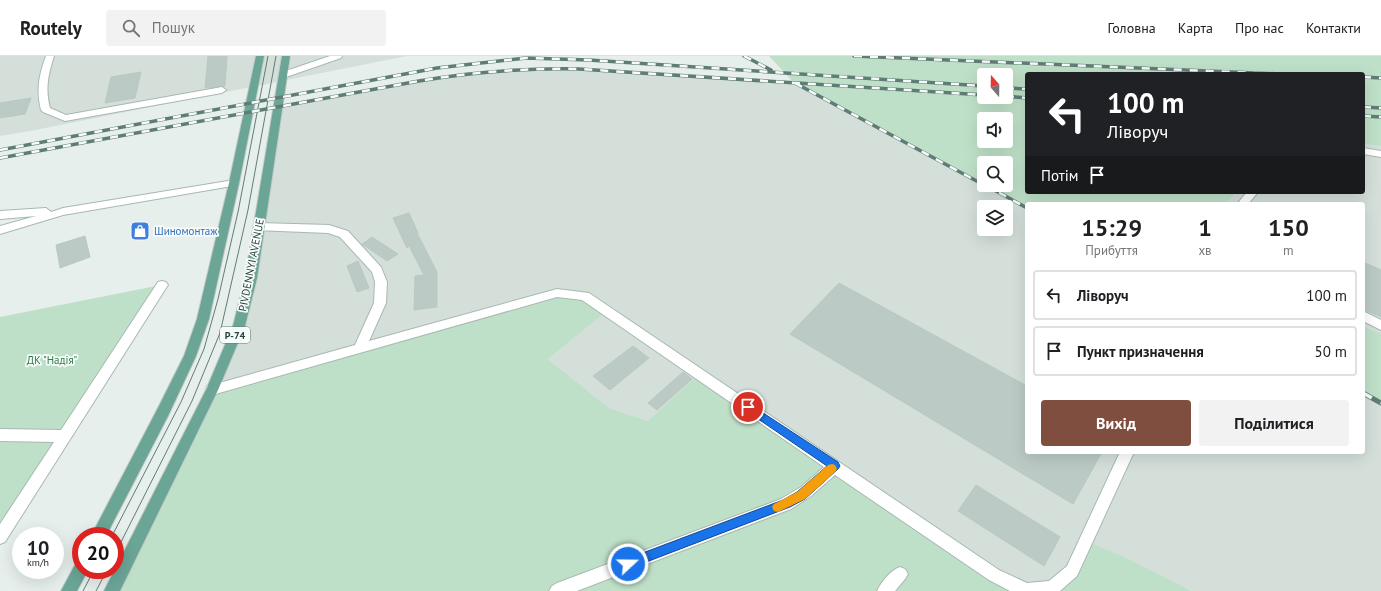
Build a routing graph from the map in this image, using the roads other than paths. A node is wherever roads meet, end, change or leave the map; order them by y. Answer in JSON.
{"nodes":[{"id":1,"x":50,"y":56,"type":"edge"},
{"id":2,"x":260,"y":56,"type":"edge"},
{"id":3,"x":286,"y":56,"type":"edge"},
{"id":4,"x":338,"y":56,"type":"edge"},
{"id":5,"x":283,"y":75,"type":"junction"},
{"id":6,"x":222,"y":90,"type":"dead end"},
{"id":7,"x":1365,"y":151,"type":"edge"},
{"id":8,"x":1381,"y":154,"type":"edge"},
{"id":9,"x":234,"y":183,"type":"junction"},
{"id":10,"x":1250,"y":194,"type":"edge"},
{"id":11,"x":1244,"y":202,"type":"edge"},
{"id":12,"x":63,"y":212,"type":"junction"},
{"id":13,"x":0,"y":215,"type":"edge"},
{"id":14,"x":259,"y":227,"type":"junction"},
{"id":15,"x":0,"y":230,"type":"edge"},
{"id":16,"x":162,"y":285,"type":"dead end"},
{"id":17,"x":1365,"y":317,"type":"edge"},
{"id":18,"x":1381,"y":325,"type":"edge"},
{"id":19,"x":360,"y":348,"type":"junction"},
{"id":20,"x":212,"y":390,"type":"junction"},
{"id":21,"x":0,"y":435,"type":"edge"},
{"id":22,"x":65,"y":436,"type":"junction"},
{"id":23,"x":1126,"y":454,"type":"edge"},
{"id":24,"x":835,"y":466,"type":"junction"},
{"id":25,"x":103,"y":527,"type":"edge"},
{"id":26,"x":0,"y":538,"type":"edge"},
{"id":27,"x":900,"y":574,"type":"dead end"},
{"id":28,"x":75,"y":579,"type":"edge"},
{"id":29,"x":69,"y":591,"type":"edge"},
{"id":30,"x":112,"y":591,"type":"edge"},
{"id":31,"x":557,"y":591,"type":"edge"},
{"id":32,"x":885,"y":591,"type":"edge"}],
"edges":[{"from":1,"to":6,"type":"street"},
{"from":2,"to":9,"type":"main road"},
{"from":3,"to":5,"type":"main road","name":"PIVDENNYI AVENUE","number":"Р-74"},
{"from":4,"to":5,"type":"street"},
{"from":5,"to":14,"type":"main road","name":"PIVDENNYI AVENUE","number":"Р-74"},
{"from":7,"to":8,"type":"street"},
{"from":9,"to":12,"type":"street"},
{"from":9,"to":25,"type":"main road"},
{"from":10,"to":11,"type":"street"},
{"from":12,"to":13,"type":"street"},
{"from":12,"to":15,"type":"street"},
{"from":14,"to":19,"type":"street"},
{"from":14,"to":20,"type":"main road","name":"PIVDENNYI AVENUE","number":"Р-74"},
{"from":16,"to":22,"type":"street"},
{"from":17,"to":18,"type":"street"},
{"from":19,"to":20,"type":"street"},
{"from":19,"to":24,"type":"street"},
{"from":20,"to":30,"type":"main road","name":"PIVDENNYI AVENUE","number":"Р-74"},
{"from":21,"to":22,"type":"street"},
{"from":22,"to":26,"type":"street"},
{"from":23,"to":24,"type":"street"},
{"from":24,"to":31,"type":"street"},
{"from":27,"to":32,"type":"street"},
{"from":28,"to":29,"type":"main road"}]}
